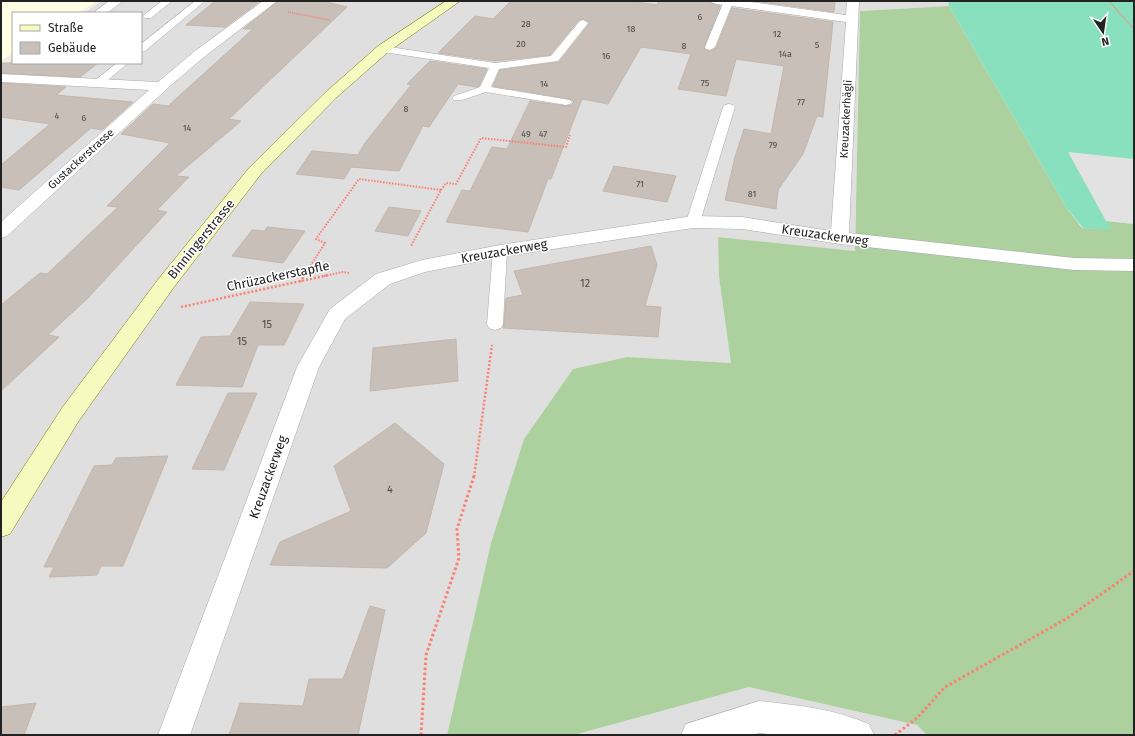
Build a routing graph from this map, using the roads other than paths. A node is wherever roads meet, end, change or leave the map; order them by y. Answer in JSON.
{"nodes":[{"id":1,"x":117,"y":1,"type":"edge"},
{"id":2,"x":168,"y":1,"type":"edge"},
{"id":3,"x":201,"y":1,"type":"edge"},
{"id":4,"x":454,"y":1,"type":"edge"},
{"id":5,"x":853,"y":1,"type":"edge"},
{"id":6,"x":722,"y":2,"type":"edge"},
{"id":7,"x":266,"y":4,"type":"edge"},
{"id":8,"x":100,"y":12,"type":"edge"},
{"id":9,"x":148,"y":16,"type":"dead end"},
{"id":10,"x":852,"y":19,"type":"junction"},
{"id":11,"x":583,"y":23,"type":"dead end"},
{"id":12,"x":710,"y":47,"type":"dead end"},
{"id":13,"x":142,"y":48,"type":"edge"},
{"id":14,"x":383,"y":49,"type":"junction"},
{"id":15,"x":122,"y":64,"type":"edge"},
{"id":16,"x":495,"y":66,"type":"junction"},
{"id":17,"x":19,"y":67,"type":"dead end"},
{"id":18,"x":2,"y":78,"type":"edge"},
{"id":19,"x":98,"y":83,"type":"junction"},
{"id":20,"x":161,"y":86,"type":"junction"},
{"id":21,"x":485,"y":89,"type":"junction"},
{"id":22,"x":458,"y":98,"type":"dead end"},
{"id":23,"x":566,"y":102,"type":"dead end"},
{"id":24,"x":729,"y":106,"type":"dead end"},
{"id":25,"x":693,"y":222,"type":"junction"},
{"id":26,"x":1,"y":232,"type":"edge"},
{"id":27,"x":840,"y":238,"type":"junction"},
{"id":28,"x":500,"y":251,"type":"junction"},
{"id":29,"x":1134,"y":265,"type":"edge"},
{"id":30,"x":494,"y":332,"type":"road end"},
{"id":31,"x":4,"y":512,"type":"edge"},
{"id":32,"x":174,"y":735,"type":"edge"},
{"id":33,"x":696,"y":735,"type":"edge"},
{"id":34,"x":858,"y":735,"type":"edge"}],
"edges":[{"from":1,"to":8,"type":"street"},
{"from":2,"to":9,"type":"lane"},
{"from":3,"to":13,"type":"lane"},
{"from":4,"to":14,"type":"main road","name":"Binningerstrasse"},
{"from":5,"to":10,"type":"street","name":"Kreuzackerhägli"},
{"from":6,"to":10,"type":"street"},
{"from":6,"to":12,"type":"lane"},
{"from":7,"to":20,"type":"street","name":"Gustackerstrasse"},
{"from":10,"to":27,"type":"street","name":"Kreuzackerhägli"},
{"from":11,"to":16,"type":"lane"},
{"from":14,"to":16,"type":"lane"},
{"from":14,"to":31,"type":"main road","name":"Binningerstrasse"},
{"from":15,"to":19,"type":"lane"},
{"from":16,"to":21,"type":"lane"},
{"from":17,"to":18,"type":"street"},
{"from":18,"to":19,"type":"street"},
{"from":19,"to":20,"type":"street"},
{"from":20,"to":26,"type":"street","name":"Gustackerstrasse"},
{"from":21,"to":22,"type":"lane"},
{"from":21,"to":23,"type":"lane"},
{"from":24,"to":25,"type":"lane"},
{"from":25,"to":27,"type":"street","name":"Kreuzackerweg"},
{"from":25,"to":28,"type":"street","name":"Kreuzackerweg"},
{"from":27,"to":29,"type":"street","name":"Kreuzackerweg"},
{"from":28,"to":30,"type":"lane"},
{"from":28,"to":32,"type":"street","name":"Kreuzackerweg"},
{"from":33,"to":34,"type":"street"}]}
